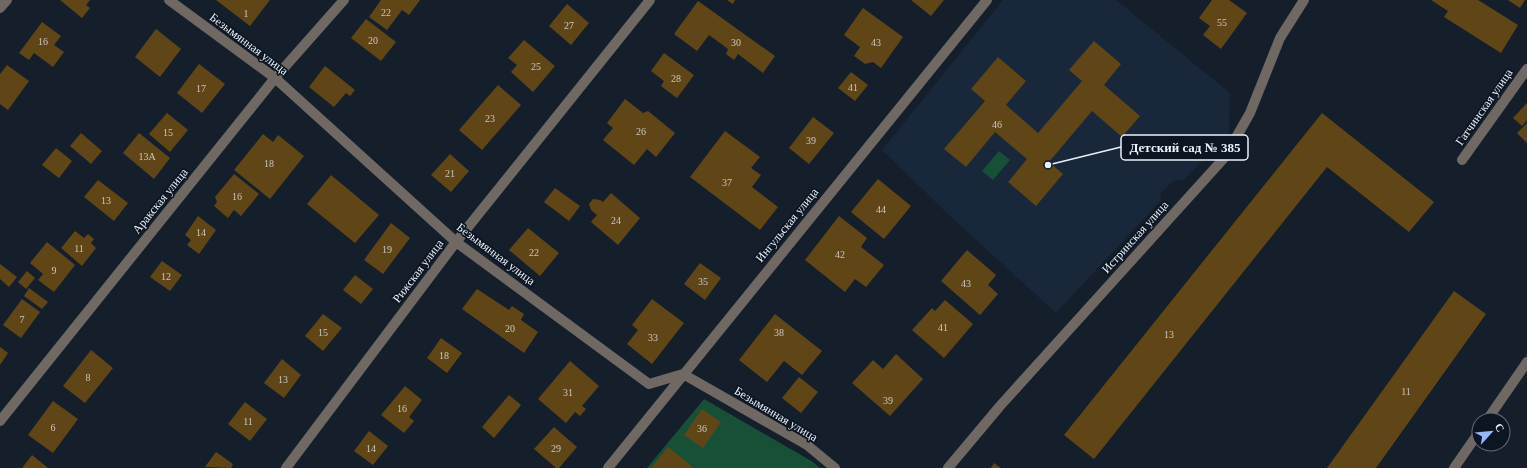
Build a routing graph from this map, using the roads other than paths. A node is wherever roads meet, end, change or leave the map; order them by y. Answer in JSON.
{"nodes":[{"id":1,"x":6,"y":0,"type":"edge"},
{"id":2,"x":169,"y":0,"type":"edge"},
{"id":3,"x":344,"y":0,"type":"edge"},
{"id":4,"x":650,"y":0,"type":"edge"},
{"id":5,"x":987,"y":0,"type":"edge"},
{"id":6,"x":1304,"y":0,"type":"edge"},
{"id":7,"x":0,"y":8,"type":"edge"},
{"id":8,"x":1527,"y":68,"type":"edge"},
{"id":9,"x":275,"y":78,"type":"junction"},
{"id":10,"x":1462,"y":160,"type":"dead end"},
{"id":11,"x":456,"y":242,"type":"junction"},
{"id":12,"x":1527,"y":362,"type":"edge"},
{"id":13,"x":683,"y":374,"type":"junction"},
{"id":14,"x":1493,"y":412,"type":"edge"},
{"id":15,"x":0,"y":421,"type":"edge"},
{"id":16,"x":1471,"y":444,"type":"edge"},
{"id":17,"x":286,"y":468,"type":"edge"},
{"id":18,"x":608,"y":468,"type":"edge"},
{"id":19,"x":835,"y":468,"type":"edge"},
{"id":20,"x":948,"y":468,"type":"edge"},
{"id":21,"x":1454,"y":468,"type":"edge"}],
"edges":[{"from":1,"to":7,"type":"street"},
{"from":2,"to":9,"type":"street","name":"Безымянная улица"},
{"from":3,"to":9,"type":"street","name":"Аракская улица"},
{"from":4,"to":11,"type":"street","name":"Рижская улица"},
{"from":5,"to":13,"type":"street","name":"Ингульская улица"},
{"from":6,"to":20,"type":"street","name":"Истринская улица"},
{"from":8,"to":10,"type":"street","name":"Гатчинская улица"},
{"from":9,"to":11,"type":"street","name":"Безымянная улица"},
{"from":9,"to":15,"type":"street","name":"Аракская улица"},
{"from":11,"to":13,"type":"street","name":"Безымянная улица"},
{"from":11,"to":17,"type":"street","name":"Рижская улица"},
{"from":12,"to":14,"type":"street"},
{"from":13,"to":18,"type":"street","name":"Ингульская улица"},
{"from":13,"to":19,"type":"street","name":"Безымянная улица"},
{"from":16,"to":21,"type":"street"}]}
